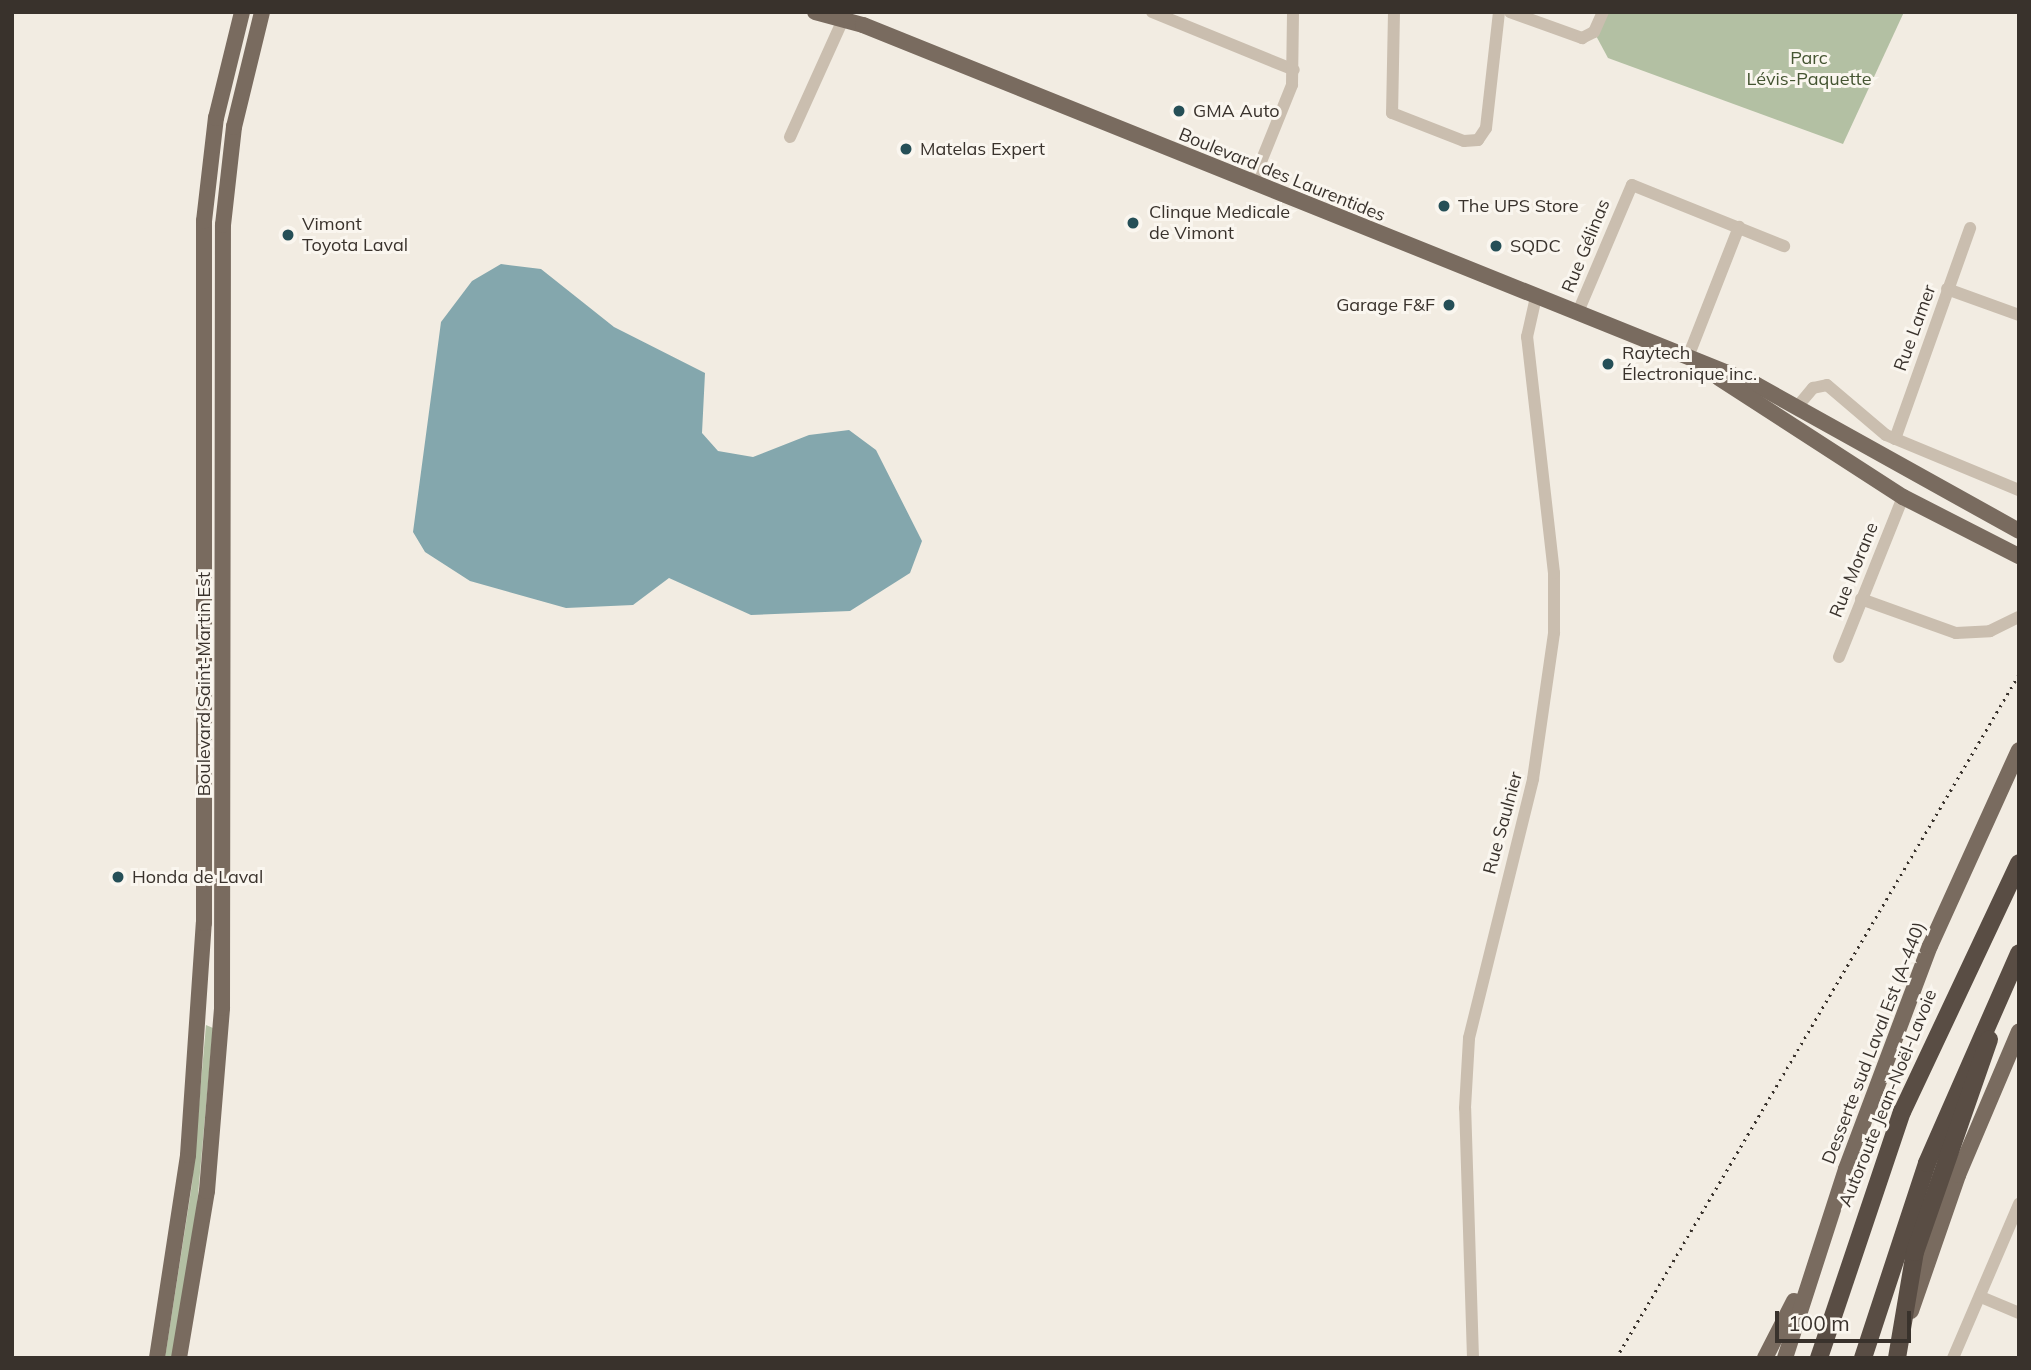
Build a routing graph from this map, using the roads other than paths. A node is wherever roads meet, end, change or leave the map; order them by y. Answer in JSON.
{"nodes":[{"id":1,"x":242,"y":12,"type":"edge"},
{"id":2,"x":262,"y":12,"type":"edge"},
{"id":3,"x":815,"y":12,"type":"edge"},
{"id":4,"x":1152,"y":12,"type":"edge"},
{"id":5,"x":1293,"y":12,"type":"edge"},
{"id":6,"x":1394,"y":12,"type":"edge"},
{"id":7,"x":1499,"y":12,"type":"edge"},
{"id":8,"x":1510,"y":12,"type":"edge"},
{"id":9,"x":1604,"y":12,"type":"edge"},
{"id":10,"x":845,"y":15,"type":"edge"},
{"id":11,"x":1180,"y":17,"type":"edge"},
{"id":12,"x":1294,"y":70,"type":"junction"},
{"id":13,"x":790,"y":137,"type":"dead end"},
{"id":14,"x":1252,"y":184,"type":"junction"},
{"id":15,"x":1739,"y":227,"type":"junction"},
{"id":16,"x":1970,"y":228,"type":"dead end"},
{"id":17,"x":1784,"y":246,"type":"dead end"},
{"id":18,"x":1947,"y":289,"type":"junction"},
{"id":19,"x":1536,"y":297,"type":"junction"},
{"id":20,"x":1578,"y":312,"type":"junction"},
{"id":21,"x":2019,"y":315,"type":"edge"},
{"id":22,"x":1688,"y":357,"type":"junction"},
{"id":23,"x":1797,"y":407,"type":"junction"},
{"id":24,"x":1895,"y":439,"type":"junction"},
{"id":25,"x":2019,"y":491,"type":"edge"},
{"id":26,"x":1903,"y":497,"type":"junction"},
{"id":27,"x":2019,"y":531,"type":"edge"},
{"id":28,"x":2014,"y":554,"type":"edge"},
{"id":29,"x":1861,"y":599,"type":"junction"},
{"id":30,"x":2019,"y":617,"type":"edge"},
{"id":31,"x":1839,"y":657,"type":"dead end"},
{"id":32,"x":2019,"y":750,"type":"edge"},
{"id":33,"x":2019,"y":863,"type":"edge"},
{"id":34,"x":2019,"y":956,"type":"edge"},
{"id":35,"x":2019,"y":1031,"type":"edge"},
{"id":36,"x":2019,"y":1204,"type":"edge"},
{"id":37,"x":1810,"y":1271,"type":"junction"},
{"id":38,"x":1981,"y":1297,"type":"junction"},
{"id":39,"x":2019,"y":1313,"type":"edge"},
{"id":40,"x":1904,"y":1333,"type":"junction"},
{"id":41,"x":157,"y":1358,"type":"edge"},
{"id":42,"x":179,"y":1358,"type":"edge"},
{"id":43,"x":1473,"y":1358,"type":"edge"},
{"id":44,"x":1765,"y":1358,"type":"edge"},
{"id":45,"x":1785,"y":1358,"type":"edge"},
{"id":46,"x":1819,"y":1358,"type":"edge"},
{"id":47,"x":1863,"y":1358,"type":"edge"},
{"id":48,"x":1897,"y":1358,"type":"edge"},
{"id":49,"x":1954,"y":1358,"type":"edge"}],
"edges":[{"from":1,"to":41,"type":"main road","name":"Boulevard Saint-Martin Est"},
{"from":2,"to":42,"type":"main road","name":"Boulevard Saint-Martin Est"},
{"from":3,"to":10,"type":"main road","name":"Boulevard des Laurentides"},
{"from":4,"to":11,"type":"street"},
{"from":5,"to":12,"type":"street"},
{"from":6,"to":7,"type":"street"},
{"from":8,"to":9,"type":"street"},
{"from":10,"to":13,"type":"street"},
{"from":10,"to":14,"type":"main road","name":"Boulevard des Laurentides"},
{"from":11,"to":12,"type":"street"},
{"from":12,"to":14,"type":"street"},
{"from":14,"to":19,"type":"main road","name":"Boulevard des Laurentides"},
{"from":15,"to":17,"type":"street","name":"Rue Gélinas"},
{"from":15,"to":20,"type":"street","name":"Rue Gélinas"},
{"from":15,"to":22,"type":"street"},
{"from":16,"to":18,"type":"street","name":"Rue Lamer"},
{"from":18,"to":21,"type":"street"},
{"from":18,"to":24,"type":"street","name":"Rue Lamer"},
{"from":19,"to":20,"type":"main road","name":"Boulevard des Laurentides"},
{"from":19,"to":43,"type":"street","name":"Rue Saulnier"},
{"from":20,"to":22,"type":"main road","name":"Boulevard des Laurentides"},
{"from":22,"to":23,"type":"main road","name":"Boulevard des Laurentides"},
{"from":22,"to":26,"type":"main road","name":"Boulevard des Laurentides"},
{"from":23,"to":24,"type":"street"},
{"from":23,"to":27,"type":"main road","name":"Boulevard des Laurentides"},
{"from":24,"to":25,"type":"street"},
{"from":26,"to":28,"type":"main road","name":"Boulevard des Laurentides"},
{"from":26,"to":29,"type":"street","name":"Rue Morane"},
{"from":29,"to":30,"type":"street"},
{"from":29,"to":31,"type":"street","name":"Rue Morane"},
{"from":32,"to":37,"type":"main road","name":"Desserte sud Laval Est (A-440)"},
{"from":33,"to":46,"type":"highway","name":"Autoroute Jean-Noël-Lavoie"},
{"from":34,"to":40,"type":"highway"},
{"from":34,"to":47,"type":"highway"},
{"from":35,"to":40,"type":"main road"},
{"from":36,"to":38,"type":"street"},
{"from":37,"to":44,"type":"main road"},
{"from":37,"to":45,"type":"main road","name":"Desserte sud Laval Est (A-440)"},
{"from":38,"to":39,"type":"street"},
{"from":38,"to":49,"type":"street"},
{"from":40,"to":48,"type":"highway"}]}
